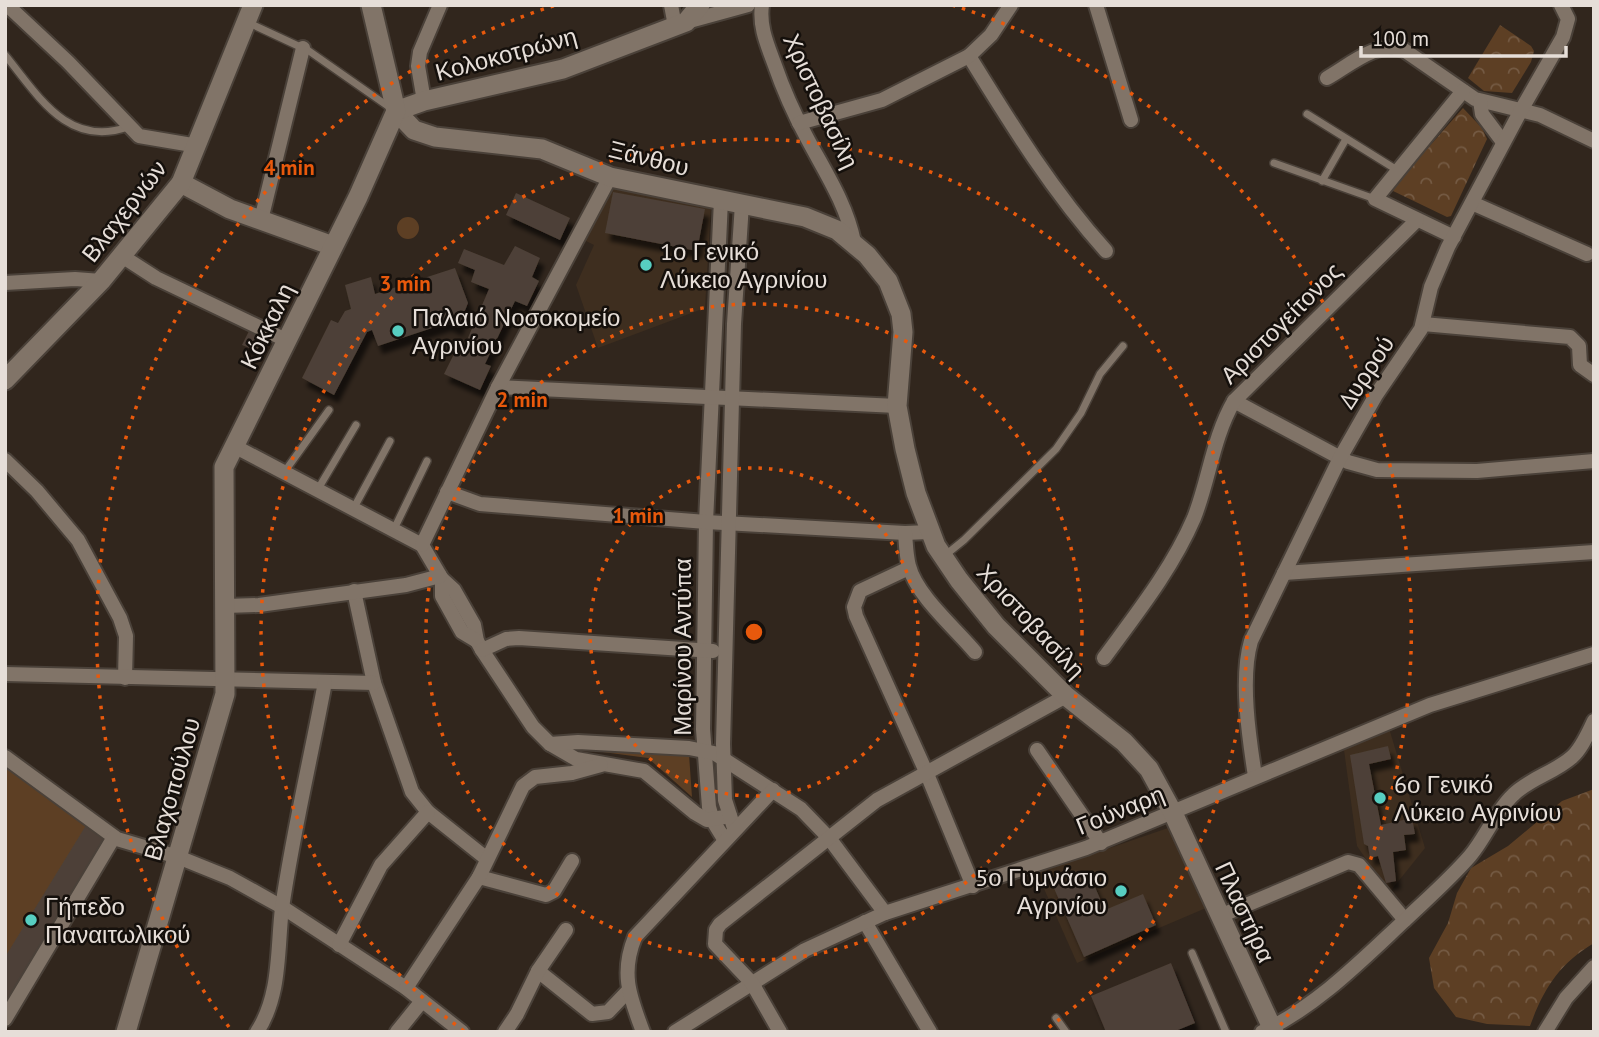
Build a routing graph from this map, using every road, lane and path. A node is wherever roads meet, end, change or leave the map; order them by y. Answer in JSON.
{"nodes":[{"id":1,"x":7,"y":5,"type":"edge"},
{"id":2,"x":371,"y":5,"type":"edge"},
{"id":3,"x":440,"y":5,"type":"edge"},
{"id":4,"x":671,"y":5,"type":"edge"},
{"id":5,"x":699,"y":5,"type":"edge"},
{"id":6,"x":748,"y":5,"type":"edge"},
{"id":7,"x":762,"y":5,"type":"edge"},
{"id":8,"x":1011,"y":5,"type":"edge"},
{"id":9,"x":1096,"y":5,"type":"edge"},
{"id":10,"x":1561,"y":5,"type":"edge"},
{"id":11,"x":249,"y":14,"type":"edge"},
{"id":12,"x":681,"y":24,"type":"junction"},
{"id":13,"x":303,"y":48,"type":"junction"},
{"id":14,"x":5,"y":55,"type":"edge"},
{"id":15,"x":969,"y":56,"type":"junction"},
{"id":16,"x":1327,"y":78,"type":"dead end"},
{"id":17,"x":1462,"y":92,"type":"junction"},
{"id":18,"x":424,"y":101,"type":"junction"},
{"id":19,"x":1480,"y":101,"type":"junction"},
{"id":20,"x":396,"y":111,"type":"junction"},
{"id":21,"x":1520,"y":112,"type":"junction"},
{"id":22,"x":1307,"y":114,"type":"dead end"},
{"id":23,"x":1131,"y":120,"type":"dead end"},
{"id":24,"x":799,"y":123,"type":"junction"},
{"id":25,"x":128,"y":127,"type":"junction"},
{"id":26,"x":1346,"y":139,"type":"junction"},
{"id":27,"x":1594,"y":141,"type":"edge"},
{"id":28,"x":1503,"y":142,"type":"junction"},
{"id":29,"x":198,"y":146,"type":"junction"},
{"id":30,"x":1274,"y":163,"type":"dead end"},
{"id":31,"x":1397,"y":170,"type":"junction"},
{"id":32,"x":610,"y":177,"type":"junction"},
{"id":33,"x":1322,"y":181,"type":"junction"},
{"id":34,"x":181,"y":183,"type":"junction"},
{"id":35,"x":721,"y":200,"type":"junction"},
{"id":36,"x":1375,"y":200,"type":"junction"},
{"id":37,"x":1472,"y":203,"type":"junction"},
{"id":38,"x":742,"y":204,"type":"junction"},
{"id":39,"x":261,"y":220,"type":"junction"},
{"id":40,"x":1417,"y":220,"type":"junction"},
{"id":41,"x":1454,"y":237,"type":"junction"},
{"id":42,"x":854,"y":242,"type":"junction"},
{"id":43,"x":332,"y":246,"type":"junction"},
{"id":44,"x":1105,"y":251,"type":"dead end"},
{"id":45,"x":1587,"y":254,"type":"dead end"},
{"id":46,"x":122,"y":256,"type":"junction"},
{"id":47,"x":101,"y":281,"type":"junction"},
{"id":48,"x":5,"y":283,"type":"edge"},
{"id":49,"x":715,"y":306,"type":"junction"},
{"id":50,"x":734,"y":308,"type":"junction"},
{"id":51,"x":1423,"y":324,"type":"junction"},
{"id":52,"x":288,"y":341,"type":"junction"},
{"id":53,"x":1123,"y":346,"type":"dead end"},
{"id":54,"x":1594,"y":375,"type":"edge"},
{"id":55,"x":5,"y":380,"type":"edge"},
{"id":56,"x":498,"y":387,"type":"junction"},
{"id":57,"x":710,"y":397,"type":"junction"},
{"id":58,"x":732,"y":400,"type":"junction"},
{"id":59,"x":1234,"y":401,"type":"junction"},
{"id":60,"x":897,"y":406,"type":"junction"},
{"id":61,"x":329,"y":410,"type":"dead end"},
{"id":62,"x":356,"y":425,"type":"dead end"},
{"id":63,"x":390,"y":441,"type":"dead end"},
{"id":64,"x":234,"y":446,"type":"junction"},
{"id":65,"x":1340,"y":458,"type":"junction"},
{"id":66,"x":5,"y":460,"type":"edge"},
{"id":67,"x":427,"y":461,"type":"dead end"},
{"id":68,"x":1594,"y":461,"type":"edge"},
{"id":69,"x":288,"y":467,"type":"dead end"},
{"id":70,"x":321,"y":484,"type":"dead end"},
{"id":71,"x":447,"y":492,"type":"junction"},
{"id":72,"x":357,"y":502,"type":"dead end"},
{"id":73,"x":706,"y":522,"type":"junction"},
{"id":74,"x":397,"y":523,"type":"dead end"},
{"id":75,"x":730,"y":523,"type":"junction"},
{"id":76,"x":929,"y":531,"type":"junction"},
{"id":77,"x":905,"y":533,"type":"junction"},
{"id":78,"x":422,"y":545,"type":"junction"},
{"id":79,"x":1594,"y":552,"type":"edge"},
{"id":80,"x":943,"y":557,"type":"junction"},
{"id":81,"x":909,"y":568,"type":"junction"},
{"id":82,"x":1284,"y":573,"type":"junction"},
{"id":83,"x":441,"y":577,"type":"junction"},
{"id":84,"x":354,"y":592,"type":"junction"},
{"id":85,"x":225,"y":606,"type":"junction"},
{"id":86,"x":480,"y":645,"type":"junction"},
{"id":87,"x":704,"y":650,"type":"junction"},
{"id":88,"x":725,"y":652,"type":"junction"},
{"id":89,"x":975,"y":652,"type":"dead end"},
{"id":90,"x":1594,"y":654,"type":"edge"},
{"id":91,"x":1104,"y":659,"type":"dead end"},
{"id":92,"x":5,"y":674,"type":"edge"},
{"id":93,"x":125,"y":678,"type":"junction"},
{"id":94,"x":226,"y":680,"type":"junction"},
{"id":95,"x":325,"y":682,"type":"junction"},
{"id":96,"x":374,"y":683,"type":"junction"},
{"id":97,"x":1066,"y":696,"type":"junction"},
{"id":98,"x":1594,"y":720,"type":"edge"},
{"id":99,"x":550,"y":744,"type":"junction"},
{"id":100,"x":705,"y":750,"type":"junction"},
{"id":101,"x":1037,"y":750,"type":"dead end"},
{"id":102,"x":5,"y":757,"type":"edge"},
{"id":103,"x":723,"y":758,"type":"junction"},
{"id":104,"x":604,"y":765,"type":"junction"},
{"id":105,"x":927,"y":774,"type":"junction"},
{"id":106,"x":1255,"y":776,"type":"junction"},
{"id":107,"x":773,"y":790,"type":"junction"},
{"id":108,"x":428,"y":812,"type":"junction"},
{"id":109,"x":1173,"y":813,"type":"junction"},
{"id":110,"x":713,"y":821,"type":"junction"},
{"id":111,"x":729,"y":828,"type":"junction"},
{"id":112,"x":114,"y":837,"type":"junction"},
{"id":113,"x":829,"y":838,"type":"junction"},
{"id":114,"x":1101,"y":843,"type":"junction"},
{"id":115,"x":177,"y":857,"type":"junction"},
{"id":116,"x":487,"y":859,"type":"junction"},
{"id":117,"x":572,"y":861,"type":"dead end"},
{"id":118,"x":479,"y":877,"type":"junction"},
{"id":119,"x":973,"y":886,"type":"junction"},
{"id":120,"x":282,"y":907,"type":"junction"},
{"id":121,"x":885,"y":913,"type":"junction"},
{"id":122,"x":1220,"y":916,"type":"junction"},
{"id":123,"x":1405,"y":920,"type":"junction"},
{"id":124,"x":864,"y":922,"type":"junction"},
{"id":125,"x":566,"y":930,"type":"dead end"},
{"id":126,"x":340,"y":944,"type":"junction"},
{"id":127,"x":1192,"y":953,"type":"dead end"},
{"id":128,"x":1594,"y":967,"type":"edge"},
{"id":129,"x":538,"y":971,"type":"junction"},
{"id":130,"x":752,"y":983,"type":"junction"},
{"id":131,"x":406,"y":988,"type":"junction"},
{"id":132,"x":628,"y":990,"type":"junction"},
{"id":133,"x":422,"y":1001,"type":"junction"},
{"id":134,"x":1056,"y":1018,"type":"dead end"},
{"id":135,"x":5,"y":1019,"type":"edge"},
{"id":136,"x":1269,"y":1030,"type":"edge"},
{"id":137,"x":126,"y":1032,"type":"edge"},
{"id":138,"x":257,"y":1032,"type":"edge"},
{"id":139,"x":397,"y":1032,"type":"edge"},
{"id":140,"x":463,"y":1032,"type":"edge"},
{"id":141,"x":505,"y":1032,"type":"edge"},
{"id":142,"x":643,"y":1032,"type":"edge"},
{"id":143,"x":675,"y":1032,"type":"edge"},
{"id":144,"x":780,"y":1032,"type":"edge"},
{"id":145,"x":930,"y":1032,"type":"edge"},
{"id":146,"x":1066,"y":1032,"type":"edge"},
{"id":147,"x":1226,"y":1032,"type":"edge"},
{"id":148,"x":1545,"y":1032,"type":"edge"}],
"edges":[{"from":1,"to":25,"type":"street"},
{"from":2,"to":20,"type":"main road"},
{"from":3,"to":18,"type":"street"},
{"from":4,"to":12,"type":"street"},
{"from":5,"to":12,"type":"main road"},
{"from":6,"to":12,"type":"street"},
{"from":7,"to":24,"type":"street","name":"Χριστοβασίλη"},
{"from":8,"to":15,"type":"street"},
{"from":9,"to":23,"type":"street"},
{"from":10,"to":21,"type":"street","name":"Δυρρού"},
{"from":11,"to":13,"type":"lane"},
{"from":11,"to":29,"type":"main road","name":"Βλαχερνών"},
{"from":12,"to":18,"type":"main road","name":"Κολοκοτρώνη"},
{"from":13,"to":20,"type":"lane"},
{"from":13,"to":39,"type":"street"},
{"from":14,"to":25,"type":"lane"},
{"from":15,"to":24,"type":"street"},
{"from":15,"to":44,"type":"street"},
{"from":16,"to":17,"type":"street"},
{"from":17,"to":19,"type":"street"},
{"from":17,"to":31,"type":"street"},
{"from":18,"to":20,"type":"main road","name":"Κολοκοτρώνη"},
{"from":19,"to":21,"type":"street"},
{"from":19,"to":28,"type":"street"},
{"from":20,"to":32,"type":"main road","name":"Ξάνθου"},
{"from":20,"to":43,"type":"main road","name":"Κόκκαλη"},
{"from":21,"to":27,"type":"street"},
{"from":21,"to":28,"type":"street","name":"Δυρρού"},
{"from":22,"to":26,"type":"lane"},
{"from":24,"to":42,"type":"street","name":"Χριστοβασίλη"},
{"from":25,"to":29,"type":"street"},
{"from":26,"to":31,"type":"lane"},
{"from":26,"to":33,"type":"lane"},
{"from":28,"to":37,"type":"street","name":"Δυρρού"},
{"from":29,"to":34,"type":"main road","name":"Βλαχερνών"},
{"from":30,"to":33,"type":"lane"},
{"from":31,"to":36,"type":"street"},
{"from":32,"to":35,"type":"main road","name":"Ξάνθου"},
{"from":32,"to":56,"type":"street"},
{"from":33,"to":36,"type":"lane"},
{"from":34,"to":39,"type":"main road"},
{"from":34,"to":46,"type":"main road","name":"Βλαχερνών"},
{"from":35,"to":38,"type":"main road","name":"Ξάνθου"},
{"from":35,"to":49,"type":"street","name":"Μαρίνου Αντύπα"},
{"from":36,"to":40,"type":"street"},
{"from":37,"to":41,"type":"street","name":"Δυρρού"},
{"from":37,"to":45,"type":"street"},
{"from":38,"to":42,"type":"main road","name":"Ξάνθου"},
{"from":38,"to":50,"type":"street","name":"Μαρίνου Αντύπα"},
{"from":39,"to":43,"type":"main road"},
{"from":40,"to":41,"type":"street"},
{"from":40,"to":59,"type":"street","name":"Αριστογείτονος"},
{"from":41,"to":51,"type":"street","name":"Δυρρού"},
{"from":42,"to":60,"type":"main road","name":"Χριστοβασίλη"},
{"from":43,"to":52,"type":"main road","name":"Κόκκαλη"},
{"from":46,"to":47,"type":"main road","name":"Βλαχερνών"},
{"from":46,"to":52,"type":"street"},
{"from":47,"to":48,"type":"street"},
{"from":47,"to":55,"type":"main road","name":"Βλαχερνών"},
{"from":49,"to":50,"type":"street"},
{"from":49,"to":57,"type":"street","name":"Μαρίνου Αντύπα"},
{"from":50,"to":58,"type":"street","name":"Μαρίνου Αντύπα"},
{"from":51,"to":54,"type":"street"},
{"from":51,"to":65,"type":"street","name":"Δυρρού"},
{"from":52,"to":64,"type":"main road","name":"Κόκκαλη"},
{"from":53,"to":80,"type":"lane"},
{"from":56,"to":57,"type":"street"},
{"from":56,"to":71,"type":"street"},
{"from":57,"to":58,"type":"street"},
{"from":57,"to":73,"type":"street","name":"Μαρίνου Αντύπα"},
{"from":58,"to":60,"type":"street"},
{"from":58,"to":75,"type":"street","name":"Μαρίνου Αντύπα"},
{"from":59,"to":65,"type":"street"},
{"from":59,"to":91,"type":"street","name":"Αριστογείτονος"},
{"from":60,"to":76,"type":"main road","name":"Χριστοβασίλη"},
{"from":61,"to":69,"type":"lane"},
{"from":62,"to":70,"type":"lane"},
{"from":63,"to":72,"type":"lane"},
{"from":64,"to":78,"type":"street"},
{"from":64,"to":85,"type":"main road","name":"Κόκκαλη"},
{"from":65,"to":68,"type":"street"},
{"from":65,"to":82,"type":"street","name":"Δυρρού"},
{"from":66,"to":93,"type":"street"},
{"from":67,"to":74,"type":"lane"},
{"from":71,"to":73,"type":"street"},
{"from":71,"to":78,"type":"street"},
{"from":73,"to":75,"type":"street"},
{"from":73,"to":87,"type":"street","name":"Μαρίνου Αντύπα"},
{"from":75,"to":77,"type":"street"},
{"from":75,"to":88,"type":"street","name":"Μαρίνου Αντύπα"},
{"from":76,"to":77,"type":"street"},
{"from":76,"to":80,"type":"main road","name":"Χριστοβασίλη"},
{"from":77,"to":81,"type":"street"},
{"from":78,"to":83,"type":"street"},
{"from":79,"to":82,"type":"street"},
{"from":80,"to":97,"type":"main road","name":"Χριστοβασίλη"},
{"from":81,"to":89,"type":"street"},
{"from":81,"to":105,"type":"street"},
{"from":82,"to":106,"type":"street","name":"Δυρρού"},
{"from":83,"to":84,"type":"street"},
{"from":83,"to":86,"type":"street"},
{"from":84,"to":85,"type":"street"},
{"from":84,"to":96,"type":"street"},
{"from":85,"to":94,"type":"main road","name":"Κόκκαλη"},
{"from":86,"to":87,"type":"street"},
{"from":86,"to":99,"type":"street"},
{"from":87,"to":88,"type":"street"},
{"from":87,"to":100,"type":"street","name":"Μαρίνου Αντύπα"},
{"from":88,"to":103,"type":"street","name":"Μαρίνου Αντύπα"},
{"from":90,"to":106,"type":"street","name":"Γούναρη"},
{"from":92,"to":93,"type":"street"},
{"from":93,"to":94,"type":"street"},
{"from":94,"to":95,"type":"street"},
{"from":94,"to":115,"type":"main road","name":"Βλαχοπούλου"},
{"from":95,"to":96,"type":"street"},
{"from":95,"to":120,"type":"street"},
{"from":96,"to":108,"type":"street"},
{"from":97,"to":105,"type":"street"},
{"from":97,"to":109,"type":"main road","name":"Χριστοβασίλη"},
{"from":98,"to":123,"type":"street"},
{"from":99,"to":100,"type":"street"},
{"from":99,"to":104,"type":"street"},
{"from":100,"to":103,"type":"street"},
{"from":100,"to":110,"type":"street","name":"Μαρίνου Αντύπα"},
{"from":101,"to":114,"type":"street"},
{"from":102,"to":112,"type":"street"},
{"from":103,"to":107,"type":"street"},
{"from":103,"to":111,"type":"street","name":"Μαρίνου Αντύπα"},
{"from":104,"to":110,"type":"street"},
{"from":104,"to":116,"type":"street"},
{"from":105,"to":113,"type":"street"},
{"from":105,"to":119,"type":"street"},
{"from":106,"to":109,"type":"street","name":"Γούναρη"},
{"from":107,"to":111,"type":"street"},
{"from":107,"to":113,"type":"street"},
{"from":108,"to":116,"type":"street"},
{"from":108,"to":126,"type":"street"},
{"from":109,"to":114,"type":"street","name":"Γούναρη"},
{"from":109,"to":122,"type":"main road","name":"Πλαστήρα"},
{"from":110,"to":111,"type":"street"},
{"from":110,"to":111,"type":"street","name":"Μαρίνου Αντύπα"},
{"from":111,"to":132,"type":"street"},
{"from":112,"to":115,"type":"street"},
{"from":112,"to":135,"type":"street"},
{"from":113,"to":121,"type":"street"},
{"from":113,"to":130,"type":"street"},
{"from":114,"to":119,"type":"street","name":"Γούναρη"},
{"from":115,"to":120,"type":"street"},
{"from":115,"to":137,"type":"main road","name":"Βλαχοπούλου"},
{"from":116,"to":118,"type":"street"},
{"from":117,"to":118,"type":"street"},
{"from":118,"to":131,"type":"street"},
{"from":119,"to":121,"type":"street","name":"Γούναρη"},
{"from":120,"to":126,"type":"street"},
{"from":120,"to":138,"type":"street"},
{"from":121,"to":124,"type":"street","name":"Γούναρη"},
{"from":122,"to":123,"type":"street"},
{"from":122,"to":136,"type":"main road","name":"Πλαστήρα"},
{"from":123,"to":136,"type":"street"},
{"from":124,"to":130,"type":"street","name":"Γούναρη"},
{"from":124,"to":145,"type":"street"},
{"from":125,"to":129,"type":"street"},
{"from":126,"to":131,"type":"street"},
{"from":127,"to":147,"type":"lane"},
{"from":128,"to":148,"type":"street"},
{"from":129,"to":132,"type":"street"},
{"from":129,"to":141,"type":"street"},
{"from":130,"to":143,"type":"street","name":"Γούναρη"},
{"from":130,"to":144,"type":"street"},
{"from":131,"to":133,"type":"street"},
{"from":132,"to":142,"type":"street"},
{"from":133,"to":139,"type":"street"},
{"from":133,"to":140,"type":"street"},
{"from":134,"to":146,"type":"lane"}]}
